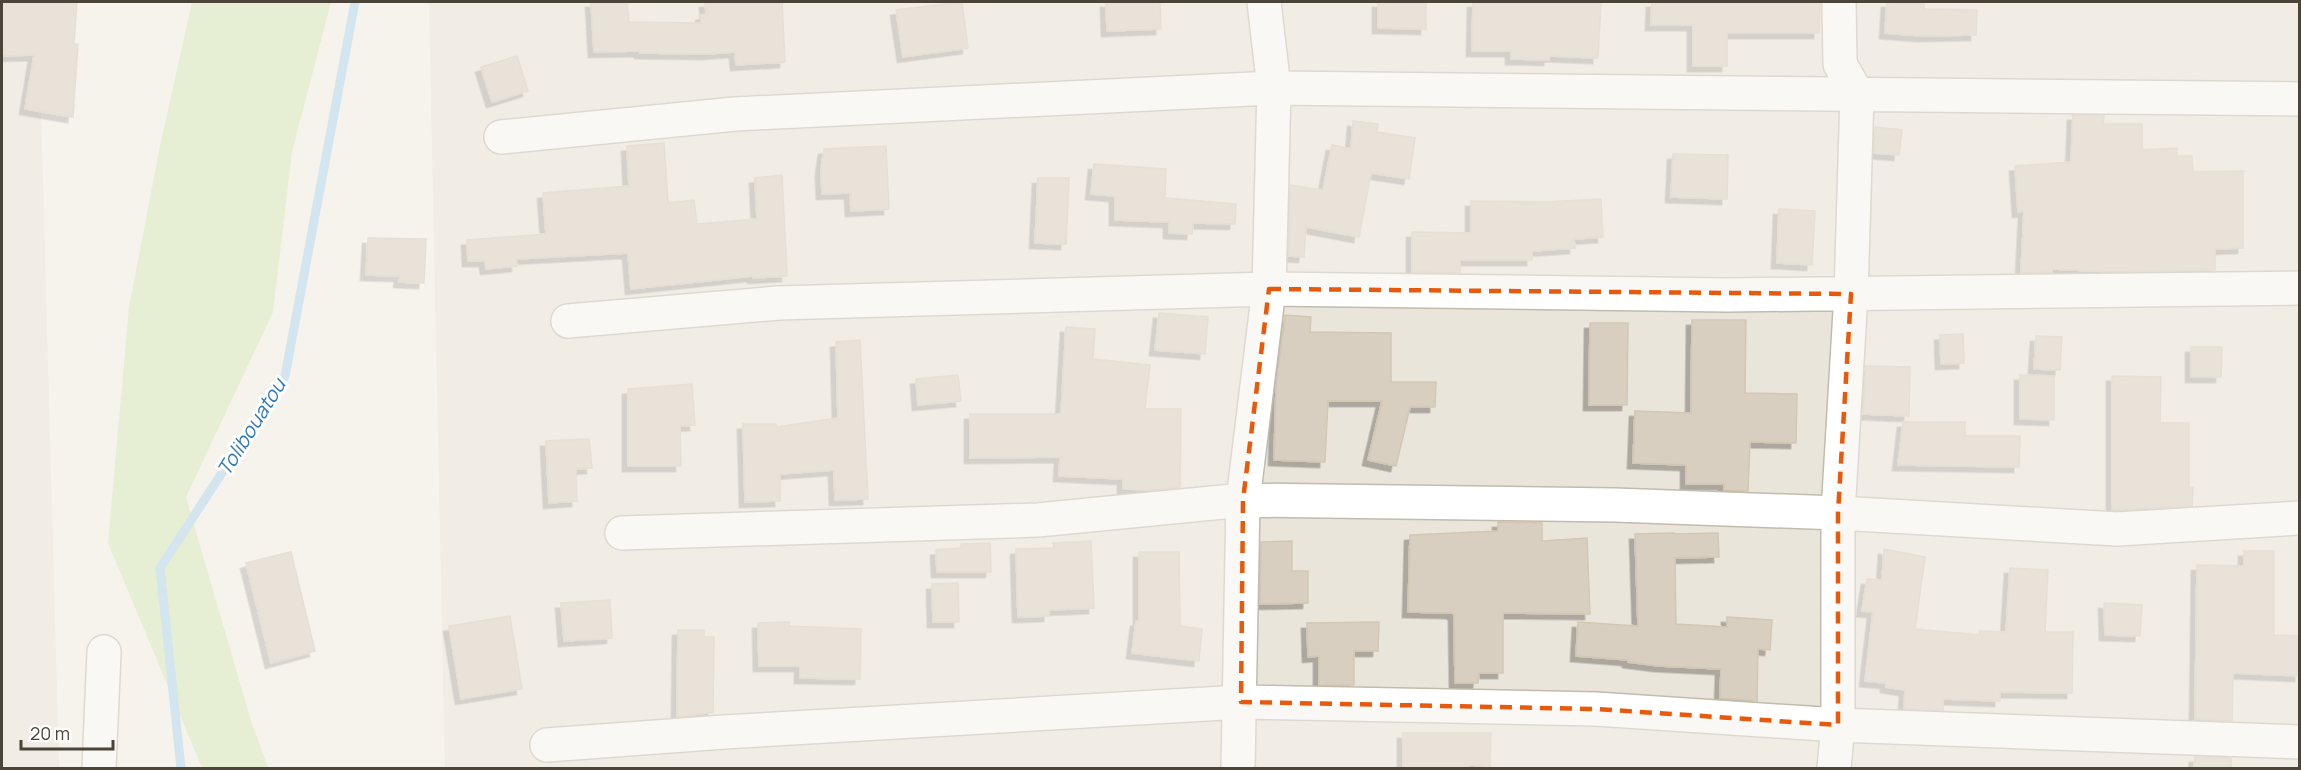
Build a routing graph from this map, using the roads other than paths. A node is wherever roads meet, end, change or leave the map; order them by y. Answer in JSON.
{"nodes":[{"id":1,"x":1264,"y":2,"type":"edge"},
{"id":2,"x":1839,"y":2,"type":"edge"},
{"id":3,"x":1274,"y":88,"type":"junction"},
{"id":4,"x":1857,"y":94,"type":"junction"},
{"id":5,"x":2300,"y":99,"type":"edge"},
{"id":6,"x":501,"y":137,"type":"dead end"},
{"id":7,"x":2300,"y":288,"type":"edge"},
{"id":8,"x":1269,"y":289,"type":"junction"},
{"id":9,"x":1851,"y":294,"type":"junction"},
{"id":10,"x":568,"y":321,"type":"dead end"},
{"id":11,"x":1244,"y":500,"type":"junction"},
{"id":12,"x":1838,"y":513,"type":"junction"},
{"id":13,"x":2300,"y":518,"type":"edge"},
{"id":14,"x":622,"y":533,"type":"dead end"},
{"id":15,"x":104,"y":652,"type":"dead end"},
{"id":16,"x":1240,"y":702,"type":"junction"},
{"id":17,"x":1838,"y":725,"type":"junction"},
{"id":18,"x":2300,"y":742,"type":"edge"},
{"id":19,"x":547,"y":745,"type":"dead end"},
{"id":20,"x":99,"y":768,"type":"edge"},
{"id":21,"x":1238,"y":768,"type":"edge"},
{"id":22,"x":1834,"y":768,"type":"edge"}],
"edges":[{"from":1,"to":3,"type":"street"},
{"from":2,"to":4,"type":"street"},
{"from":3,"to":4,"type":"street"},
{"from":3,"to":6,"type":"street"},
{"from":3,"to":8,"type":"street"},
{"from":4,"to":5,"type":"street"},
{"from":4,"to":9,"type":"street"},
{"from":7,"to":9,"type":"street"},
{"from":8,"to":9,"type":"street"},
{"from":8,"to":10,"type":"street"},
{"from":8,"to":11,"type":"street"},
{"from":9,"to":12,"type":"street"},
{"from":11,"to":12,"type":"street"},
{"from":11,"to":14,"type":"street"},
{"from":11,"to":16,"type":"street"},
{"from":12,"to":13,"type":"street"},
{"from":12,"to":17,"type":"street"},
{"from":15,"to":20,"type":"street"},
{"from":16,"to":17,"type":"street"},
{"from":16,"to":19,"type":"street"},
{"from":16,"to":21,"type":"street"},
{"from":17,"to":18,"type":"street"},
{"from":17,"to":22,"type":"street"}]}
